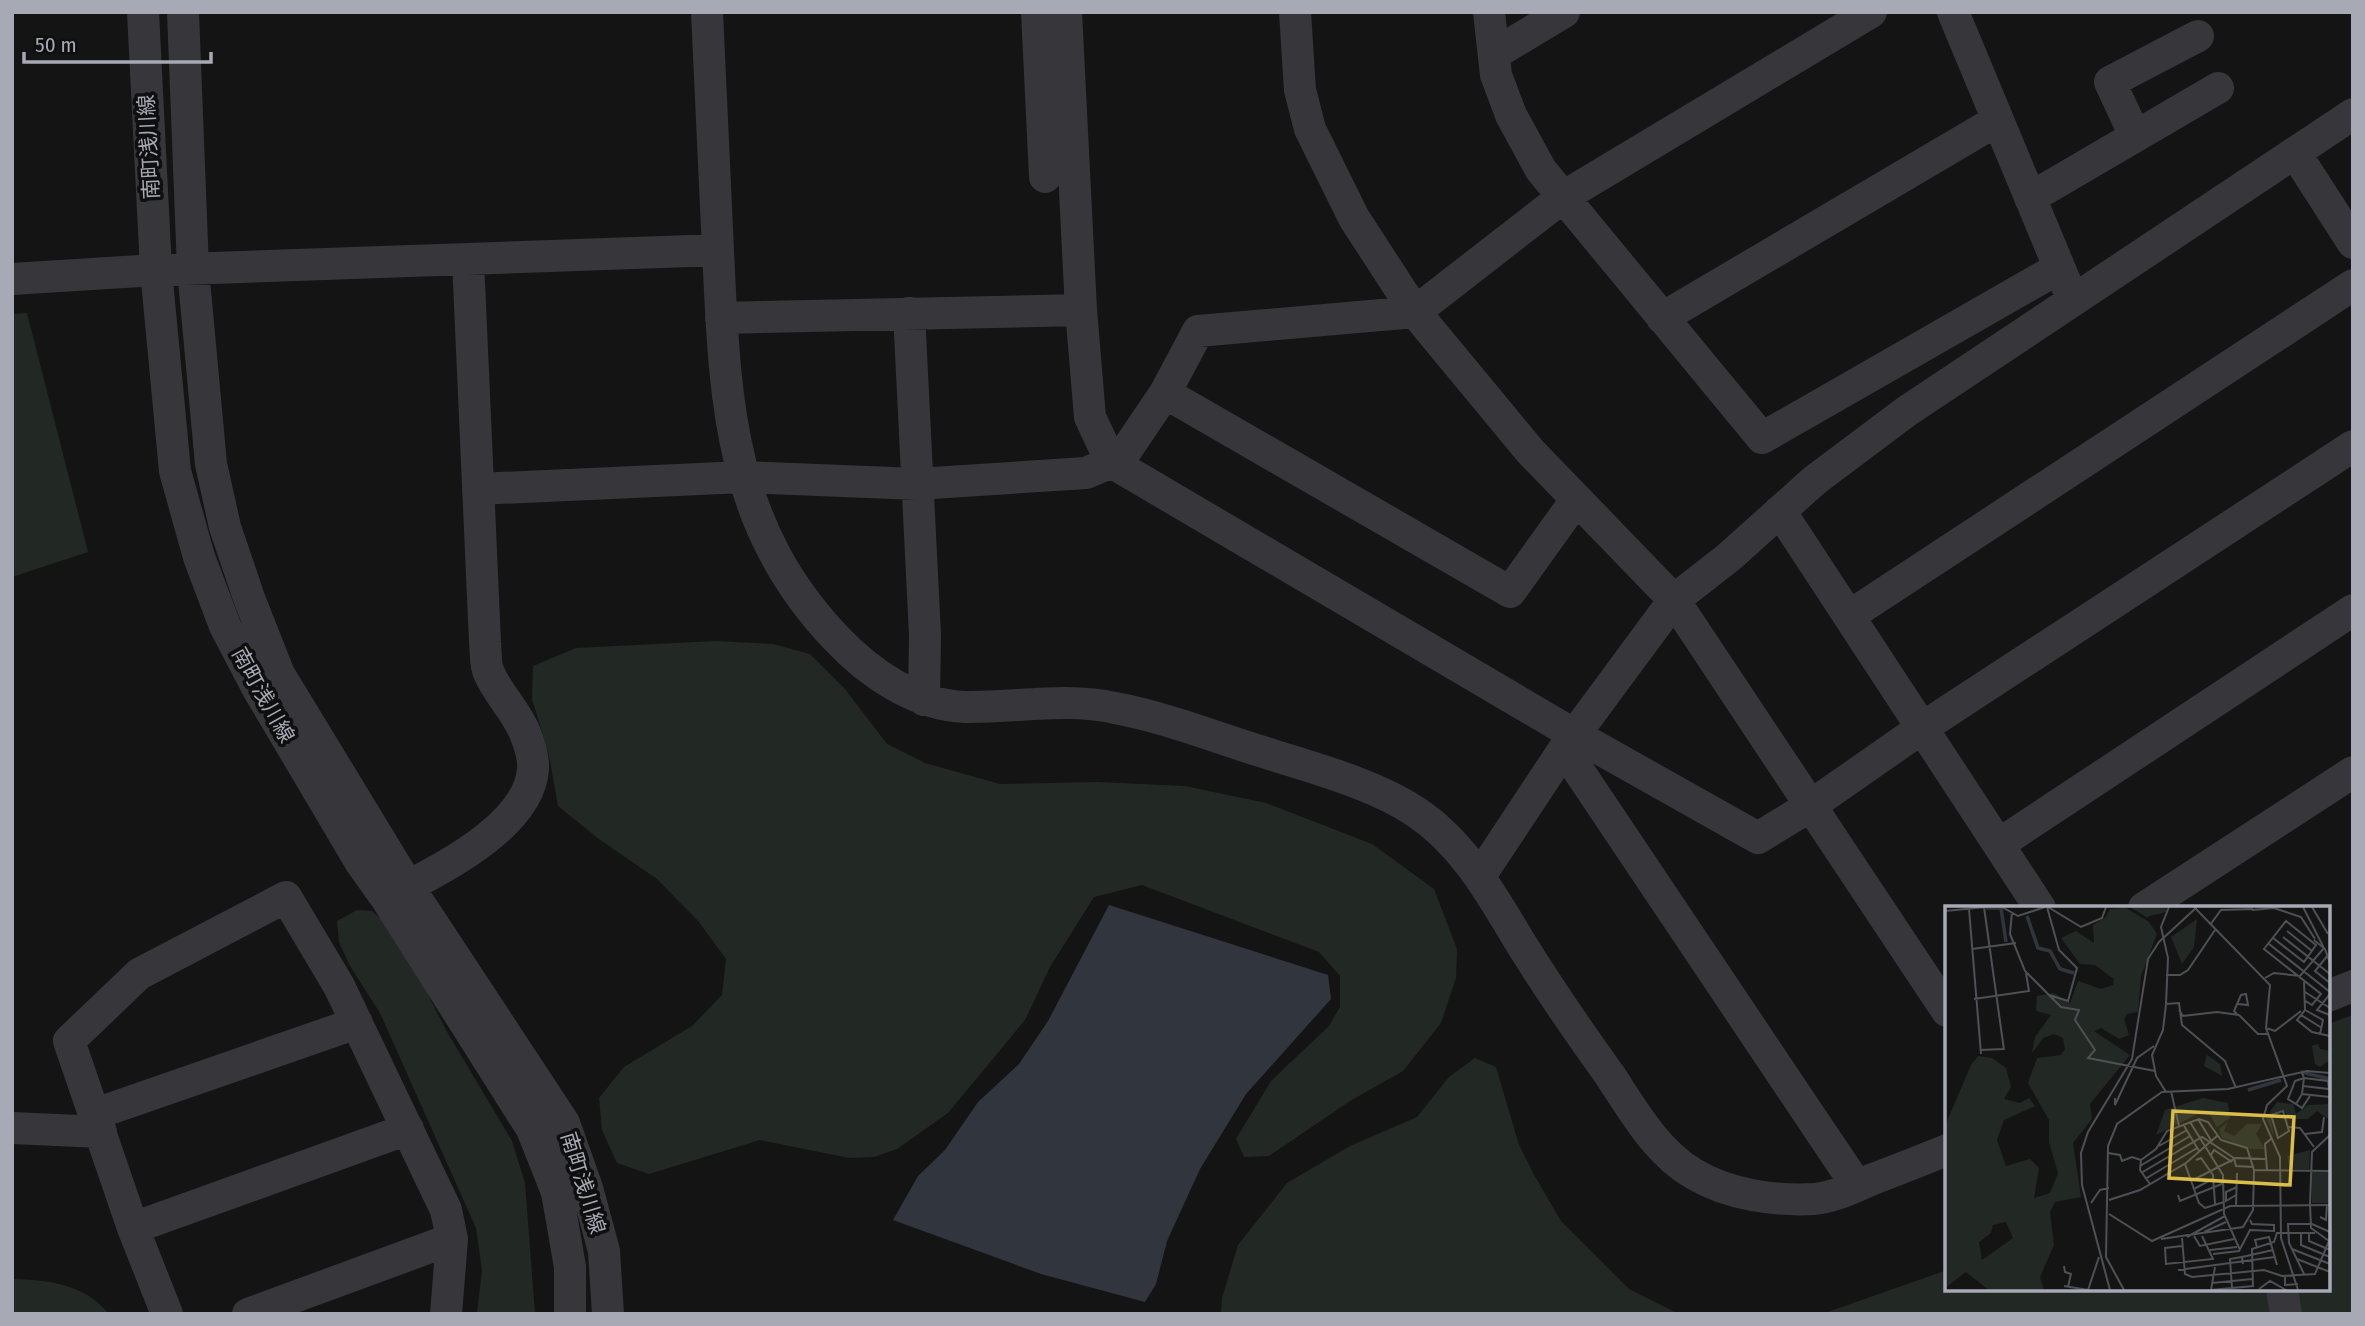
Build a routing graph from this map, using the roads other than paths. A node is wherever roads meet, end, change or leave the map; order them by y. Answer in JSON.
{"nodes":[{"id":1,"x":143,"y":12,"type":"edge"},
{"id":2,"x":183,"y":12,"type":"edge"},
{"id":3,"x":707,"y":12,"type":"edge"},
{"id":4,"x":1037,"y":12,"type":"edge"},
{"id":5,"x":1066,"y":12,"type":"edge"},
{"id":6,"x":1295,"y":12,"type":"edge"},
{"id":7,"x":1489,"y":12,"type":"edge"},
{"id":8,"x":1564,"y":12,"type":"edge"},
{"id":9,"x":1871,"y":12,"type":"edge"},
{"id":10,"x":1953,"y":12,"type":"edge"},
{"id":11,"x":2198,"y":36,"type":"dead end"},
{"id":12,"x":1494,"y":54,"type":"junction"},
{"id":13,"x":2218,"y":88,"type":"dead end"},
{"id":14,"x":2353,"y":114,"type":"edge"},
{"id":15,"x":1998,"y":120,"type":"junction"},
{"id":16,"x":2135,"y":136,"type":"junction"},
{"id":17,"x":2295,"y":153,"type":"junction"},
{"id":18,"x":1045,"y":177,"type":"dead end"},
{"id":19,"x":1563,"y":197,"type":"junction"},
{"id":20,"x":2030,"y":198,"type":"junction"},
{"id":21,"x":2353,"y":243,"type":"edge"},
{"id":22,"x":718,"y":250,"type":"junction"},
{"id":23,"x":468,"y":261,"type":"junction"},
{"id":24,"x":2059,"y":268,"type":"junction"},
{"id":25,"x":193,"y":269,"type":"junction"},
{"id":26,"x":156,"y":270,"type":"junction"},
{"id":27,"x":12,"y":279,"type":"edge"},
{"id":28,"x":2353,"y":285,"type":"edge"},
{"id":29,"x":2073,"y":300,"type":"junction"},
{"id":30,"x":1081,"y":310,"type":"junction"},
{"id":31,"x":1415,"y":312,"type":"junction"},
{"id":32,"x":909,"y":313,"type":"junction"},
{"id":33,"x":721,"y":318,"type":"junction"},
{"id":34,"x":1662,"y":318,"type":"junction"},
{"id":35,"x":1165,"y":393,"type":"junction"},
{"id":36,"x":2353,"y":446,"type":"edge"},
{"id":37,"x":1111,"y":462,"type":"junction"},
{"id":38,"x":743,"y":477,"type":"junction"},
{"id":39,"x":917,"y":484,"type":"junction"},
{"id":40,"x":478,"y":489,"type":"junction"},
{"id":41,"x":1576,"y":500,"type":"junction"},
{"id":42,"x":1780,"y":511,"type":"junction"},
{"id":43,"x":1674,"y":600,"type":"junction"},
{"id":44,"x":2353,"y":610,"type":"edge"},
{"id":45,"x":1849,"y":616,"type":"junction"},
{"id":46,"x":924,"y":699,"type":"junction"},
{"id":47,"x":1922,"y":728,"type":"junction"},
{"id":48,"x":1570,"y":742,"type":"junction"},
{"id":49,"x":2353,"y":772,"type":"edge"},
{"id":50,"x":1810,"y":806,"type":"junction"},
{"id":51,"x":1998,"y":844,"type":"junction"},
{"id":52,"x":1480,"y":876,"type":"junction"},
{"id":53,"x":397,"y":892,"type":"junction"},
{"id":54,"x":2039,"y":906,"type":"edge"},
{"id":55,"x":2147,"y":906,"type":"edge"},
{"id":56,"x":2353,"y":986,"type":"edge"},
{"id":57,"x":2330,"y":995,"type":"edge"},
{"id":58,"x":1945,"y":1008,"type":"edge"},
{"id":59,"x":357,"y":1023,"type":"junction"},
{"id":60,"x":97,"y":1123,"type":"junction"},
{"id":61,"x":12,"y":1128,"type":"edge"},
{"id":62,"x":408,"y":1129,"type":"junction"},
{"id":63,"x":1945,"y":1151,"type":"edge"},
{"id":64,"x":1857,"y":1186,"type":"junction"},
{"id":65,"x":133,"y":1228,"type":"junction"},
{"id":66,"x":452,"y":1238,"type":"junction"},
{"id":67,"x":2282,"y":1291,"type":"edge"},
{"id":68,"x":167,"y":1314,"type":"edge"},
{"id":69,"x":248,"y":1314,"type":"edge"},
{"id":70,"x":446,"y":1314,"type":"edge"},
{"id":71,"x":570,"y":1314,"type":"edge"},
{"id":72,"x":608,"y":1314,"type":"edge"},
{"id":73,"x":2286,"y":1314,"type":"edge"}],
"edges":[{"from":1,"to":26,"type":"street","name":"南町浅川線"},
{"from":2,"to":25,"type":"street","name":"南町浅川線"},
{"from":3,"to":22,"type":"street"},
{"from":4,"to":18,"type":"street"},
{"from":5,"to":30,"type":"street"},
{"from":6,"to":31,"type":"street"},
{"from":7,"to":12,"type":"street"},
{"from":8,"to":12,"type":"street"},
{"from":9,"to":19,"type":"street"},
{"from":10,"to":15,"type":"street"},
{"from":11,"to":16,"type":"street"},
{"from":12,"to":19,"type":"street"},
{"from":13,"to":16,"type":"street"},
{"from":14,"to":17,"type":"street"},
{"from":15,"to":20,"type":"street"},
{"from":15,"to":34,"type":"street"},
{"from":16,"to":20,"type":"street"},
{"from":17,"to":21,"type":"street"},
{"from":17,"to":29,"type":"street"},
{"from":19,"to":31,"type":"street"},
{"from":19,"to":34,"type":"street"},
{"from":20,"to":24,"type":"street"},
{"from":22,"to":23,"type":"street"},
{"from":22,"to":33,"type":"street"},
{"from":23,"to":25,"type":"street"},
{"from":23,"to":40,"type":"street"},
{"from":24,"to":29,"type":"street"},
{"from":24,"to":34,"type":"street"},
{"from":25,"to":26,"type":"street"},
{"from":25,"to":53,"type":"street","name":"南町浅川線"},
{"from":26,"to":27,"type":"street"},
{"from":26,"to":53,"type":"street","name":"南町浅川線"},
{"from":28,"to":45,"type":"street"},
{"from":29,"to":42,"type":"street"},
{"from":30,"to":32,"type":"street"},
{"from":30,"to":37,"type":"street"},
{"from":31,"to":35,"type":"street"},
{"from":31,"to":41,"type":"street"},
{"from":32,"to":33,"type":"street"},
{"from":32,"to":39,"type":"street"},
{"from":33,"to":38,"type":"street"},
{"from":35,"to":37,"type":"street"},
{"from":35,"to":41,"type":"street"},
{"from":36,"to":47,"type":"street"},
{"from":37,"to":39,"type":"street"},
{"from":37,"to":48,"type":"street"},
{"from":38,"to":39,"type":"street"},
{"from":38,"to":40,"type":"street"},
{"from":38,"to":46,"type":"street"},
{"from":39,"to":46,"type":"street"},
{"from":40,"to":53,"type":"street"},
{"from":41,"to":43,"type":"street"},
{"from":42,"to":43,"type":"street"},
{"from":42,"to":45,"type":"street"},
{"from":43,"to":48,"type":"street"},
{"from":43,"to":50,"type":"street"},
{"from":44,"to":51,"type":"street"},
{"from":45,"to":47,"type":"street"},
{"from":46,"to":52,"type":"street"},
{"from":47,"to":50,"type":"street"},
{"from":47,"to":51,"type":"street"},
{"from":48,"to":50,"type":"street"},
{"from":48,"to":52,"type":"street"},
{"from":48,"to":64,"type":"street"},
{"from":49,"to":55,"type":"street"},
{"from":50,"to":58,"type":"street"},
{"from":51,"to":54,"type":"street"},
{"from":52,"to":64,"type":"street"},
{"from":53,"to":71,"type":"street","name":"南町浅川線"},
{"from":53,"to":72,"type":"street","name":"南町浅川線"},
{"from":56,"to":57,"type":"street"},
{"from":59,"to":60,"type":"street"},
{"from":59,"to":60,"type":"street"},
{"from":59,"to":62,"type":"street"},
{"from":60,"to":61,"type":"street"},
{"from":60,"to":65,"type":"street"},
{"from":62,"to":65,"type":"street"},
{"from":62,"to":66,"type":"street"},
{"from":63,"to":64,"type":"street"},
{"from":65,"to":68,"type":"street"},
{"from":66,"to":69,"type":"street"},
{"from":66,"to":70,"type":"street"},
{"from":67,"to":73,"type":"street"}]}
